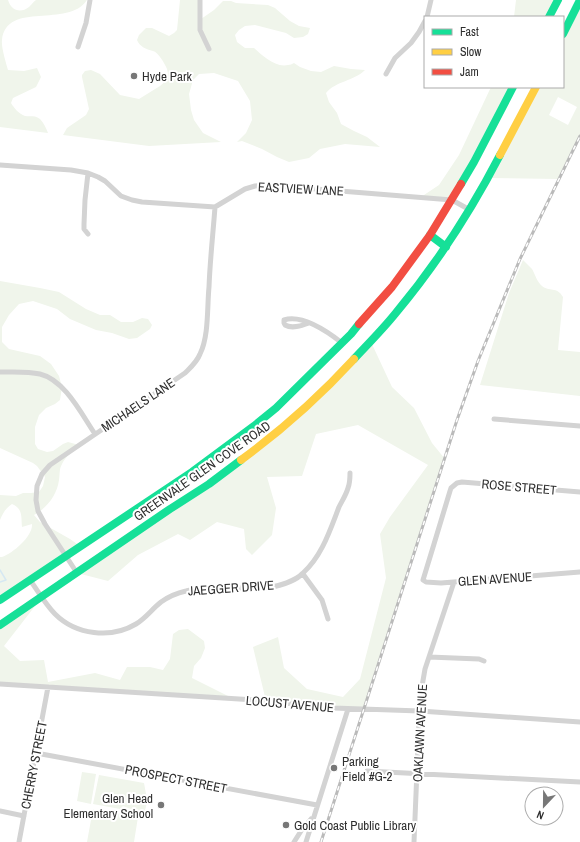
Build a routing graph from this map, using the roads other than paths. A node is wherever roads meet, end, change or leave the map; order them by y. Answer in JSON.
{"nodes":[{"id":1,"x":90,"y":0,"type":"edge"},
{"id":2,"x":200,"y":0,"type":"edge"},
{"id":3,"x":431,"y":0,"type":"edge"},
{"id":4,"x":558,"y":0,"type":"edge"},
{"id":5,"x":580,"y":0,"type":"edge"},
{"id":6,"x":427,"y":16,"type":"edge"},
{"id":7,"x":550,"y":16,"type":"edge"},
{"id":8,"x":424,"y":23,"type":"edge"},
{"id":9,"x":564,"y":32,"type":"edge"},
{"id":10,"x":78,"y":47,"type":"dead end"},
{"id":11,"x":209,"y":49,"type":"dead end"},
{"id":12,"x":386,"y":74,"type":"dead end"},
{"id":13,"x":512,"y":88,"type":"edge"},
{"id":14,"x":535,"y":88,"type":"edge"},
{"id":15,"x":0,"y":165,"type":"edge"},
{"id":16,"x":88,"y":173,"type":"junction"},
{"id":17,"x":452,"y":200,"type":"junction"},
{"id":18,"x":215,"y":207,"type":"junction"},
{"id":19,"x":470,"y":210,"type":"junction"},
{"id":20,"x":88,"y":234,"type":"dead end"},
{"id":21,"x":430,"y":235,"type":"junction"},
{"id":22,"x":446,"y":247,"type":"junction"},
{"id":23,"x":309,"y":323,"type":"dead end"},
{"id":24,"x":342,"y":343,"type":"junction"},
{"id":25,"x":0,"y":372,"type":"edge"},
{"id":26,"x":494,"y":420,"type":"dead end"},
{"id":27,"x":580,"y":426,"type":"edge"},
{"id":28,"x":95,"y":434,"type":"junction"},
{"id":29,"x":350,"y":473,"type":"dead end"},
{"id":30,"x":580,"y":492,"type":"edge"},
{"id":31,"x":66,"y":556,"type":"junction"},
{"id":32,"x":426,"y":570,"type":"joint"},
{"id":33,"x":580,"y":572,"type":"edge"},
{"id":34,"x":77,"y":573,"type":"junction"},
{"id":35,"x":303,"y":574,"type":"junction"},
{"id":36,"x":30,"y":580,"type":"junction"},
{"id":37,"x":454,"y":582,"type":"junction"},
{"id":38,"x":42,"y":597,"type":"junction"},
{"id":39,"x":0,"y":600,"type":"edge"},
{"id":40,"x":328,"y":619,"type":"dead end"},
{"id":41,"x":0,"y":625,"type":"edge"},
{"id":42,"x":429,"y":657,"type":"junction"},
{"id":43,"x":484,"y":661,"type":"dead end"},
{"id":44,"x":0,"y":684,"type":"edge"},
{"id":45,"x":48,"y":687,"type":"junction"},
{"id":46,"x":348,"y":709,"type":"junction"},
{"id":47,"x":420,"y":711,"type":"junction"},
{"id":48,"x":580,"y":722,"type":"edge"},
{"id":49,"x":36,"y":753,"type":"junction"},
{"id":50,"x":367,"y":771,"type":"dead end"},
{"id":51,"x":417,"y":773,"type":"junction"},
{"id":52,"x":580,"y":782,"type":"edge"},
{"id":53,"x":317,"y":805,"type":"junction"},
{"id":54,"x":0,"y":811,"type":"edge"},
{"id":55,"x":24,"y":816,"type":"junction"},
{"id":56,"x":313,"y":817,"type":"junction"},
{"id":57,"x":19,"y":842,"type":"edge"},
{"id":58,"x":294,"y":842,"type":"edge"},
{"id":59,"x":306,"y":842,"type":"edge"},
{"id":60,"x":414,"y":842,"type":"edge"}],
"edges":[{"from":1,"to":10,"type":"street"},
{"from":2,"to":11,"type":"street"},
{"from":3,"to":6,"type":"street"},
{"from":4,"to":7,"type":"main road"},
{"from":5,"to":9,"type":"main road"},
{"from":8,"to":12,"type":"street"},
{"from":13,"to":17,"type":"main road","name":"GREENVALE GLEN COVE ROAD"},
{"from":14,"to":19,"type":"main road","name":"GREENVALE GLEN COVE ROAD"},
{"from":15,"to":16,"type":"street"},
{"from":16,"to":18,"type":"street"},
{"from":16,"to":20,"type":"street"},
{"from":17,"to":18,"type":"street","name":"EASTVIEW LANE"},
{"from":17,"to":19,"type":"street","name":"EASTVIEW LANE"},
{"from":17,"to":21,"type":"main road","name":"GREENVALE GLEN COVE ROAD"},
{"from":18,"to":28,"type":"street","name":"MICHAELS LANE"},
{"from":19,"to":22,"type":"main road","name":"GREENVALE GLEN COVE ROAD"},
{"from":21,"to":22,"type":"main road"},
{"from":21,"to":24,"type":"main road","name":"GREENVALE GLEN COVE ROAD"},
{"from":22,"to":34,"type":"main road","name":"GREENVALE GLEN COVE ROAD"},
{"from":23,"to":24,"type":"street"},
{"from":24,"to":31,"type":"main road","name":"GREENVALE GLEN COVE ROAD"},
{"from":25,"to":28,"type":"street"},
{"from":26,"to":27,"type":"street"},
{"from":28,"to":31,"type":"street","name":"MICHAELS LANE"},
{"from":29,"to":35,"type":"street","name":"JAEGGER DRIVE"},
{"from":30,"to":32,"type":"street","name":"ROSE STREET"},
{"from":31,"to":34,"type":"street","name":"MICHAELS LANE"},
{"from":31,"to":36,"type":"main road","name":"GREENVALE GLEN COVE ROAD"},
{"from":32,"to":37,"type":"street","name":"GLEN AVENUE"},
{"from":33,"to":37,"type":"street","name":"GLEN AVENUE"},
{"from":34,"to":38,"type":"main road","name":"GREENVALE GLEN COVE ROAD"},
{"from":35,"to":38,"type":"street","name":"JAEGGER DRIVE"},
{"from":35,"to":40,"type":"street"},
{"from":36,"to":38,"type":"street","name":"JAEGGER DRIVE"},
{"from":36,"to":39,"type":"main road","name":"GREENVALE GLEN COVE ROAD"},
{"from":37,"to":42,"type":"street","name":"OAKLAWN AVENUE"},
{"from":38,"to":41,"type":"main road","name":"GREENVALE GLEN COVE ROAD"},
{"from":42,"to":43,"type":"street"},
{"from":42,"to":47,"type":"street","name":"OAKLAWN AVENUE"},
{"from":44,"to":45,"type":"street","name":"LOCUST AVENUE"},
{"from":45,"to":46,"type":"street","name":"LOCUST AVENUE"},
{"from":45,"to":49,"type":"street","name":"CHERRY STREET"},
{"from":46,"to":47,"type":"street","name":"LOCUST AVENUE"},
{"from":46,"to":53,"type":"street"},
{"from":47,"to":48,"type":"street","name":"LOCUST AVENUE"},
{"from":47,"to":51,"type":"street","name":"OAKLAWN AVENUE"},
{"from":49,"to":53,"type":"street","name":"PROSPECT STREET"},
{"from":49,"to":55,"type":"street","name":"CHERRY STREET"},
{"from":50,"to":51,"type":"street"},
{"from":51,"to":52,"type":"street"},
{"from":51,"to":60,"type":"street","name":"OAKLAWN AVENUE"},
{"from":53,"to":56,"type":"street"},
{"from":54,"to":55,"type":"street"},
{"from":55,"to":57,"type":"street","name":"CHERRY STREET"},
{"from":56,"to":58,"type":"street"},
{"from":56,"to":59,"type":"street"}]}
